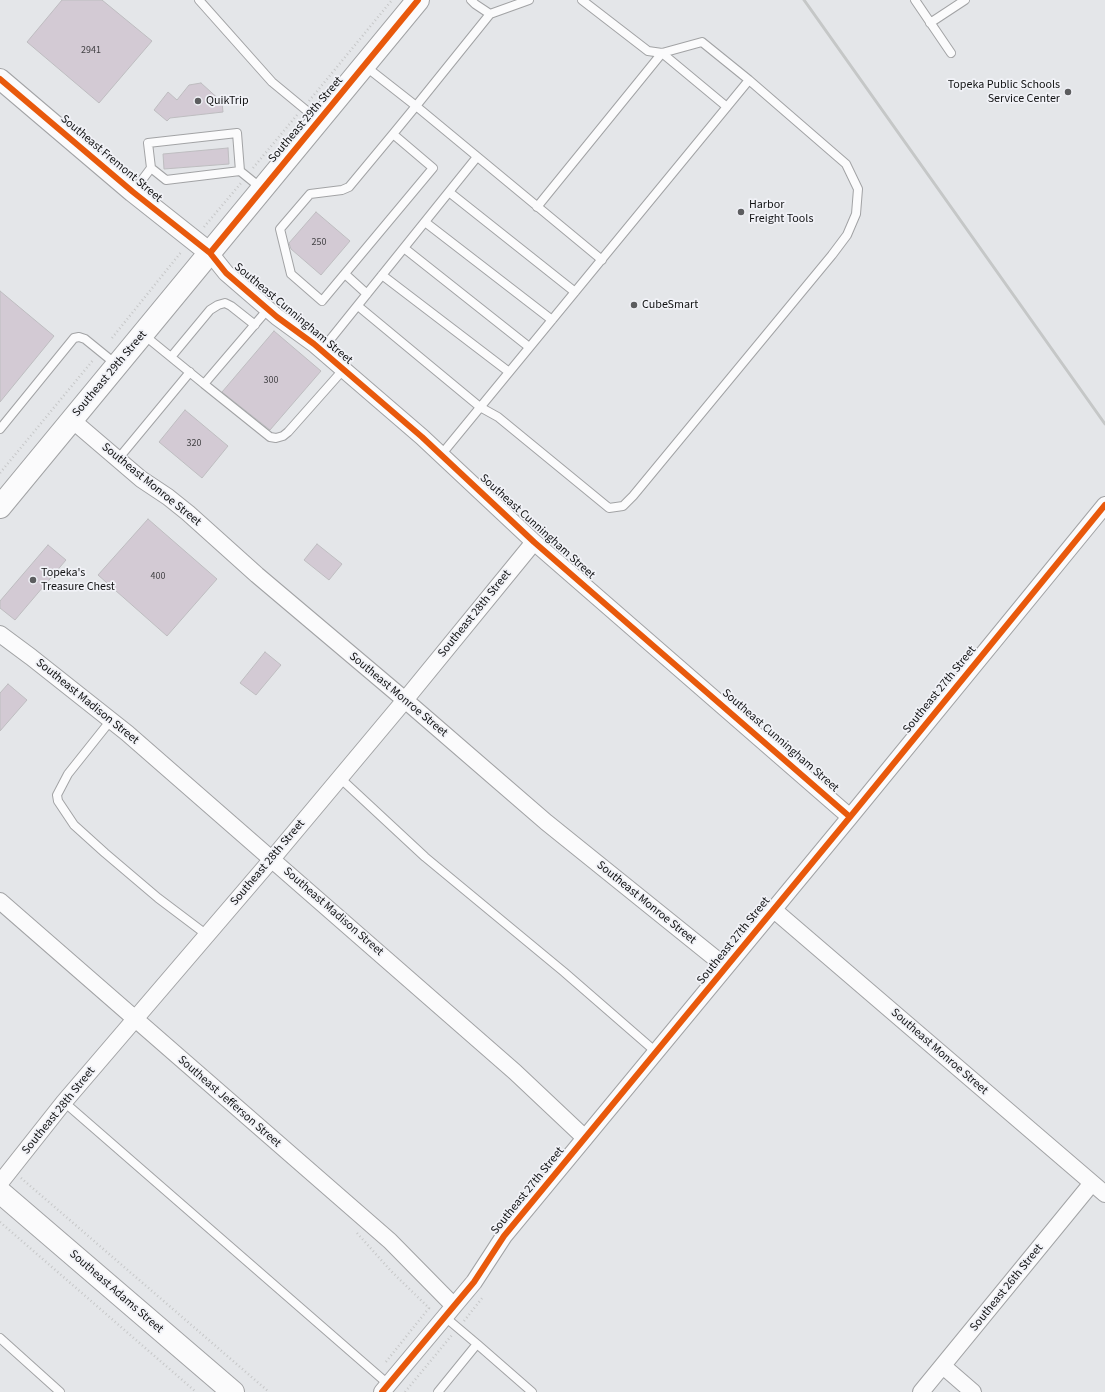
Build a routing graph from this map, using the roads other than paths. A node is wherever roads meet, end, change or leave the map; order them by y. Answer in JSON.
{"nodes":[{"id":1,"x":200,"y":0,"type":"edge"},
{"id":2,"x":418,"y":0,"type":"edge"},
{"id":3,"x":471,"y":0,"type":"edge"},
{"id":4,"x":529,"y":0,"type":"edge"},
{"id":5,"x":582,"y":0,"type":"edge"},
{"id":6,"x":914,"y":0,"type":"edge"},
{"id":7,"x":965,"y":0,"type":"edge"},
{"id":8,"x":490,"y":14,"type":"junction"},
{"id":9,"x":930,"y":23,"type":"junction"},
{"id":10,"x":662,"y":53,"type":"junction"},
{"id":11,"x":951,"y":53,"type":"dead end"},
{"id":12,"x":364,"y":66,"type":"junction"},
{"id":13,"x":0,"y":79,"type":"edge"},
{"id":14,"x":749,"y":80,"type":"junction"},
{"id":15,"x":416,"y":106,"type":"junction"},
{"id":16,"x":727,"y":107,"type":"junction"},
{"id":17,"x":319,"y":120,"type":"junction"},
{"id":18,"x":394,"y":134,"type":"junction"},
{"id":19,"x":477,"y":158,"type":"junction"},
{"id":20,"x":151,"y":168,"type":"junction"},
{"id":21,"x":240,"y":171,"type":"junction"},
{"id":22,"x":262,"y":190,"type":"junction"},
{"id":23,"x":132,"y":192,"type":"junction"},
{"id":24,"x":449,"y":192,"type":"junction"},
{"id":25,"x":537,"y":207,"type":"junction"},
{"id":26,"x":425,"y":222,"type":"junction"},
{"id":27,"x":404,"y":248,"type":"junction"},
{"id":28,"x":210,"y":253,"type":"junction"},
{"id":29,"x":602,"y":260,"type":"junction"},
{"id":30,"x":345,"y":274,"type":"junction"},
{"id":31,"x":382,"y":275,"type":"junction"},
{"id":32,"x":575,"y":292,"type":"junction"},
{"id":33,"x":367,"y":294,"type":"junction"},
{"id":34,"x":358,"y":306,"type":"junction"},
{"id":35,"x":268,"y":309,"type":"junction"},
{"id":36,"x":552,"y":320,"type":"junction"},
{"id":37,"x":255,"y":325,"type":"junction"},
{"id":38,"x":143,"y":334,"type":"junction"},
{"id":39,"x":529,"y":347,"type":"junction"},
{"id":40,"x":321,"y":350,"type":"junction"},
{"id":41,"x":171,"y":357,"type":"junction"},
{"id":42,"x":117,"y":365,"type":"junction"},
{"id":43,"x":343,"y":370,"type":"junction"},
{"id":44,"x":190,"y":372,"type":"junction"},
{"id":45,"x":509,"y":372,"type":"junction"},
{"id":46,"x":204,"y":384,"type":"junction"},
{"id":47,"x":480,"y":407,"type":"junction"},
{"id":48,"x":72,"y":420,"type":"junction"},
{"id":49,"x":0,"y":429,"type":"edge"},
{"id":50,"x":442,"y":455,"type":"junction"},
{"id":51,"x":118,"y":459,"type":"junction"},
{"id":52,"x":1105,"y":505,"type":"edge"},
{"id":53,"x":0,"y":507,"type":"edge"},
{"id":54,"x":534,"y":542,"type":"junction"},
{"id":55,"x":0,"y":634,"type":"edge"},
{"id":56,"x":405,"y":700,"type":"junction"},
{"id":57,"x":111,"y":720,"type":"junction"},
{"id":58,"x":340,"y":778,"type":"junction"},
{"id":59,"x":850,"y":817,"type":"junction"},
{"id":60,"x":272,"y":860,"type":"junction"},
{"id":61,"x":0,"y":901,"type":"edge"},
{"id":62,"x":774,"y":910,"type":"junction"},
{"id":63,"x":207,"y":935,"type":"junction"},
{"id":64,"x":726,"y":967,"type":"junction"},
{"id":65,"x":135,"y":1020,"type":"junction"},
{"id":66,"x":656,"y":1052,"type":"junction"},
{"id":67,"x":64,"y":1102,"type":"junction"},
{"id":68,"x":585,"y":1138,"type":"junction"},
{"id":69,"x":0,"y":1183,"type":"edge"},
{"id":70,"x":1092,"y":1183,"type":"junction"},
{"id":71,"x":0,"y":1192,"type":"edge"},
{"id":72,"x":1105,"y":1194,"type":"edge"},
{"id":73,"x":450,"y":1312,"type":"junction"},
{"id":74,"x":0,"y":1338,"type":"edge"},
{"id":75,"x":477,"y":1344,"type":"junction"},
{"id":76,"x":943,"y":1366,"type":"junction"},
{"id":77,"x":385,"y":1388,"type":"edge"},
{"id":78,"x":60,"y":1392,"type":"edge"},
{"id":79,"x":233,"y":1392,"type":"edge"},
{"id":80,"x":438,"y":1392,"type":"edge"},
{"id":81,"x":532,"y":1392,"type":"edge"},
{"id":82,"x":922,"y":1392,"type":"edge"},
{"id":83,"x":973,"y":1392,"type":"edge"}],
"edges":[{"from":1,"to":17,"type":"lane"},
{"from":2,"to":12,"type":"main road","name":"Southeast 29th Street"},
{"from":3,"to":8,"type":"lane"},
{"from":4,"to":8,"type":"lane"},
{"from":5,"to":10,"type":"lane"},
{"from":6,"to":9,"type":"lane"},
{"from":7,"to":9,"type":"lane"},
{"from":8,"to":15,"type":"lane"},
{"from":9,"to":11,"type":"lane"},
{"from":10,"to":14,"type":"lane"},
{"from":10,"to":16,"type":"lane"},
{"from":10,"to":25,"type":"lane"},
{"from":12,"to":15,"type":"lane"},
{"from":12,"to":17,"type":"main road","name":"Southeast 29th Street"},
{"from":13,"to":23,"type":"street","name":"Southeast Fremont Street"},
{"from":14,"to":16,"type":"lane"},
{"from":14,"to":47,"type":"lane"},
{"from":15,"to":18,"type":"lane"},
{"from":15,"to":19,"type":"lane"},
{"from":16,"to":29,"type":"lane"},
{"from":17,"to":22,"type":"main road","name":"Southeast 29th Street"},
{"from":18,"to":30,"type":"lane"},
{"from":18,"to":30,"type":"lane"},
{"from":19,"to":24,"type":"lane"},
{"from":19,"to":25,"type":"lane"},
{"from":20,"to":21,"type":"lane"},
{"from":20,"to":21,"type":"lane"},
{"from":20,"to":23,"type":"lane"},
{"from":21,"to":22,"type":"lane"},
{"from":22,"to":28,"type":"main road","name":"Southeast 29th Street"},
{"from":23,"to":28,"type":"street","name":"Southeast Fremont Street"},
{"from":24,"to":26,"type":"lane"},
{"from":24,"to":32,"type":"lane"},
{"from":25,"to":29,"type":"lane"},
{"from":26,"to":27,"type":"lane"},
{"from":26,"to":36,"type":"lane"},
{"from":27,"to":31,"type":"lane"},
{"from":27,"to":39,"type":"lane"},
{"from":28,"to":35,"type":"street","name":"Southeast Cunningham Street"},
{"from":28,"to":38,"type":"main road","name":"Southeast 29th Street"},
{"from":29,"to":32,"type":"lane"},
{"from":30,"to":33,"type":"lane"},
{"from":31,"to":33,"type":"lane"},
{"from":31,"to":45,"type":"lane"},
{"from":32,"to":36,"type":"lane"},
{"from":33,"to":34,"type":"lane"},
{"from":34,"to":40,"type":"lane"},
{"from":34,"to":47,"type":"lane"},
{"from":35,"to":37,"type":"lane"},
{"from":35,"to":40,"type":"street","name":"Southeast Cunningham Street"},
{"from":36,"to":39,"type":"lane"},
{"from":37,"to":41,"type":"lane"},
{"from":37,"to":46,"type":"lane"},
{"from":38,"to":41,"type":"lane"},
{"from":38,"to":42,"type":"main road","name":"Southeast 29th Street"},
{"from":39,"to":45,"type":"lane"},
{"from":40,"to":43,"type":"street","name":"Southeast Cunningham Street"},
{"from":41,"to":44,"type":"lane"},
{"from":42,"to":48,"type":"main road","name":"Southeast 29th Street"},
{"from":42,"to":49,"type":"lane"},
{"from":43,"to":46,"type":"lane"},
{"from":43,"to":50,"type":"street","name":"Southeast Cunningham Street"},
{"from":44,"to":46,"type":"lane"},
{"from":44,"to":51,"type":"lane"},
{"from":45,"to":47,"type":"lane"},
{"from":47,"to":50,"type":"lane"},
{"from":48,"to":51,"type":"street","name":"Southeast Monroe Street"},
{"from":48,"to":53,"type":"main road","name":"Southeast 29th Street"},
{"from":50,"to":54,"type":"street","name":"Southeast Cunningham Street"},
{"from":51,"to":56,"type":"street","name":"Southeast Monroe Street"},
{"from":52,"to":59,"type":"street","name":"Southeast 27th Street"},
{"from":54,"to":56,"type":"street","name":"Southeast 28th Street"},
{"from":54,"to":59,"type":"street","name":"Southeast Cunningham Street"},
{"from":55,"to":57,"type":"street","name":"Southeast Madison Street"},
{"from":56,"to":58,"type":"street","name":"Southeast 28th Street"},
{"from":56,"to":64,"type":"street","name":"Southeast Monroe Street"},
{"from":57,"to":60,"type":"street","name":"Southeast Madison Street"},
{"from":57,"to":63,"type":"lane"},
{"from":58,"to":60,"type":"street","name":"Southeast 28th Street"},
{"from":58,"to":66,"type":"lane"},
{"from":59,"to":62,"type":"street","name":"Southeast 27th Street"},
{"from":60,"to":63,"type":"street","name":"Southeast 28th Street"},
{"from":60,"to":68,"type":"street","name":"Southeast Madison Street"},
{"from":61,"to":65,"type":"street","name":"Southeast Jefferson Street"},
{"from":62,"to":64,"type":"street","name":"Southeast 27th Street"},
{"from":62,"to":70,"type":"street","name":"Southeast Monroe Street"},
{"from":63,"to":65,"type":"street","name":"Southeast 28th Street"},
{"from":64,"to":66,"type":"street","name":"Southeast 27th Street"},
{"from":65,"to":67,"type":"street","name":"Southeast 28th Street"},
{"from":65,"to":73,"type":"street","name":"Southeast Jefferson Street"},
{"from":66,"to":68,"type":"street","name":"Southeast 27th Street"},
{"from":67,"to":69,"type":"street","name":"Southeast 28th Street"},
{"from":67,"to":77,"type":"lane"},
{"from":68,"to":73,"type":"street","name":"Southeast 27th Street"},
{"from":70,"to":72,"type":"street","name":"Southeast Monroe Street"},
{"from":70,"to":76,"type":"street","name":"Southeast 26th Street"},
{"from":71,"to":79,"type":"main road","name":"Southeast Adams Street"},
{"from":73,"to":75,"type":"lane"},
{"from":73,"to":77,"type":"street","name":"Southeast 27th Street"},
{"from":74,"to":78,"type":"lane"},
{"from":75,"to":80,"type":"lane"},
{"from":75,"to":81,"type":"lane"},
{"from":76,"to":82,"type":"street","name":"Southeast 26th Street"},
{"from":76,"to":83,"type":"street"}]}
